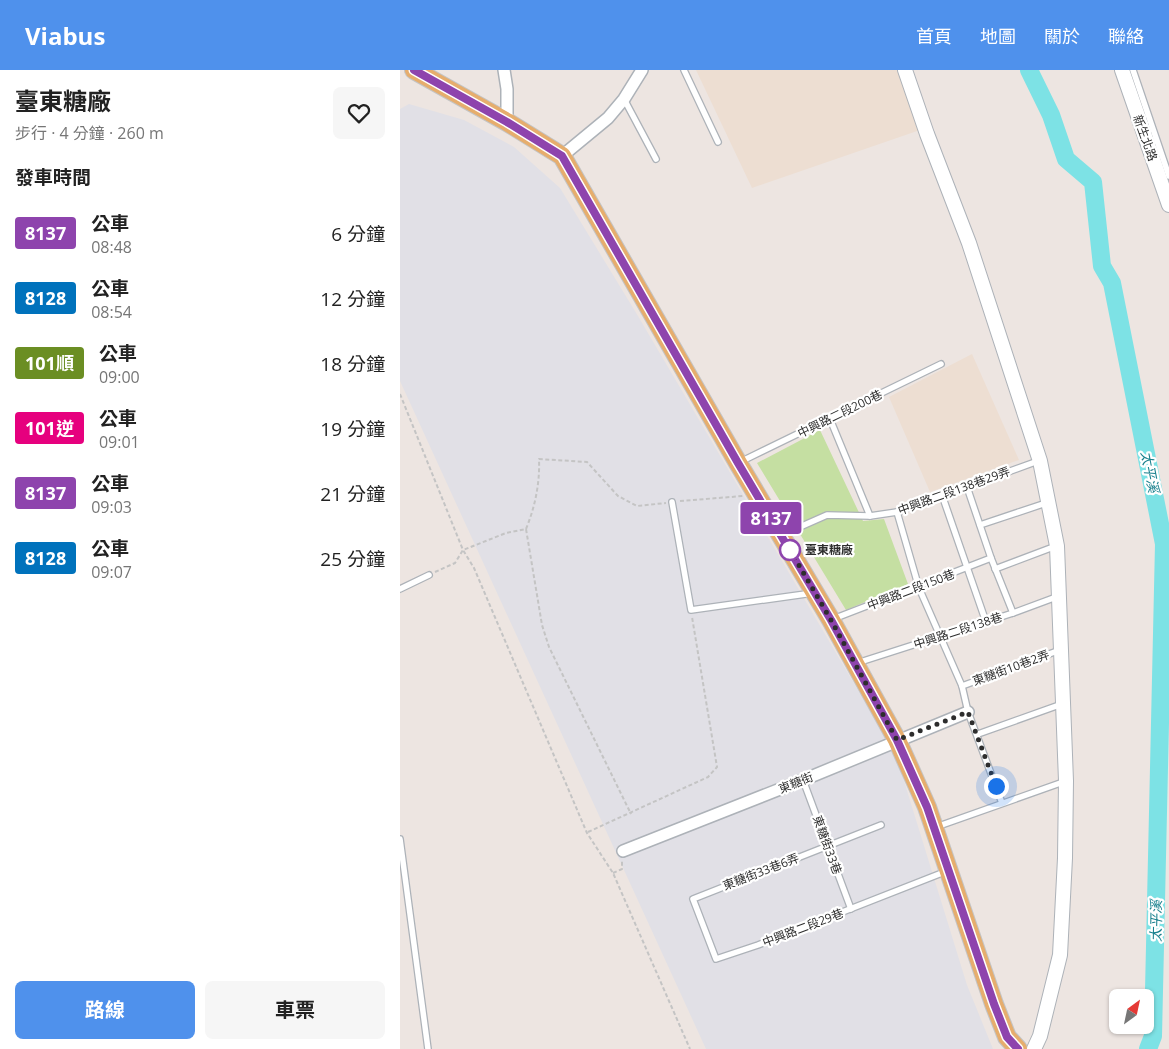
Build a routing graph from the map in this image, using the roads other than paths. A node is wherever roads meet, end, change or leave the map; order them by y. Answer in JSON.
{"nodes":[{"id":1,"x":414,"y":70,"type":"edge"},
{"id":2,"x":504,"y":70,"type":"edge"},
{"id":3,"x":642,"y":70,"type":"edge"},
{"id":4,"x":684,"y":70,"type":"edge"},
{"id":5,"x":905,"y":70,"type":"edge"},
{"id":6,"x":1122,"y":70,"type":"edge"},
{"id":7,"x":1133,"y":70,"type":"edge"},
{"id":8,"x":624,"y":99,"type":"junction"},
{"id":9,"x":507,"y":122,"type":"junction"},
{"id":10,"x":718,"y":142,"type":"dead end"},
{"id":11,"x":562,"y":156,"type":"junction"},
{"id":12,"x":656,"y":159,"type":"dead end"},
{"id":13,"x":1169,"y":176,"type":"edge"},
{"id":14,"x":1169,"y":205,"type":"edge"},
{"id":15,"x":941,"y":364,"type":"dead end"},
{"id":16,"x":830,"y":419,"type":"junction"},
{"id":17,"x":1040,"y":460,"type":"junction"},
{"id":18,"x":738,"y":463,"type":"junction"},
{"id":19,"x":967,"y":487,"type":"junction"},
{"id":20,"x":942,"y":495,"type":"junction"},
{"id":21,"x":672,"y":502,"type":"road end"},
{"id":22,"x":1049,"y":502,"type":"junction"},
{"id":23,"x":897,"y":512,"type":"junction"},
{"id":24,"x":870,"y":516,"type":"junction"},
{"id":25,"x":980,"y":525,"type":"junction"},
{"id":26,"x":782,"y":535,"type":"junction"},
{"id":27,"x":1057,"y":546,"type":"junction"},
{"id":28,"x":991,"y":558,"type":"junction"},
{"id":29,"x":967,"y":568,"type":"junction"},
{"id":30,"x":995,"y":569,"type":"junction"},
{"id":31,"x":429,"y":575,"type":"road end"},
{"id":32,"x":919,"y":588,"type":"junction"},
{"id":33,"x":400,"y":589,"type":"edge"},
{"id":34,"x":814,"y":593,"type":"junction"},
{"id":35,"x":1059,"y":596,"type":"junction"},
{"id":36,"x":1013,"y":613,"type":"junction"},
{"id":37,"x":831,"y":620,"type":"junction"},
{"id":38,"x":986,"y":622,"type":"junction"},
{"id":39,"x":940,"y":637,"type":"junction"},
{"id":40,"x":1060,"y":650,"type":"junction"},
{"id":41,"x":855,"y":664,"type":"junction"},
{"id":42,"x":962,"y":686,"type":"junction"},
{"id":43,"x":1062,"y":704,"type":"junction"},
{"id":44,"x":968,"y":712,"type":"junction"},
{"id":45,"x":978,"y":734,"type":"junction"},
{"id":46,"x":897,"y":740,"type":"junction"},
{"id":47,"x":803,"y":780,"type":"junction"},
{"id":48,"x":1066,"y":781,"type":"junction"},
{"id":49,"x":1002,"y":803,"type":"junction"},
{"id":50,"x":881,"y":825,"type":"dead end"},
{"id":51,"x":934,"y":828,"type":"junction"},
{"id":52,"x":400,"y":839,"type":"edge"},
{"id":53,"x":828,"y":846,"type":"junction"},
{"id":54,"x":623,"y":851,"type":"road end"},
{"id":55,"x":949,"y":871,"type":"junction"},
{"id":56,"x":693,"y":899,"type":"joint"},
{"id":57,"x":851,"y":909,"type":"junction"},
{"id":58,"x":428,"y":1049,"type":"edge"},
{"id":59,"x":1018,"y":1049,"type":"edge"},
{"id":60,"x":1034,"y":1049,"type":"edge"}],
"edges":[{"from":1,"to":9,"type":"main road"},
{"from":2,"to":9,"type":"street"},
{"from":3,"to":8,"type":"street"},
{"from":4,"to":10,"type":"lane"},
{"from":5,"to":17,"type":"street"},
{"from":6,"to":14,"type":"street","name":"新生北路"},
{"from":7,"to":13,"type":"lane"},
{"from":8,"to":11,"type":"street"},
{"from":8,"to":12,"type":"lane"},
{"from":9,"to":11,"type":"main road"},
{"from":11,"to":18,"type":"main road"},
{"from":15,"to":16,"type":"lane","name":"中興路二段200巷"},
{"from":16,"to":18,"type":"lane","name":"中興路二段200巷"},
{"from":16,"to":24,"type":"lane"},
{"from":17,"to":19,"type":"lane","name":"中興路二段138巷29弄"},
{"from":17,"to":22,"type":"street"},
{"from":18,"to":26,"type":"main road"},
{"from":19,"to":20,"type":"lane","name":"中興路二段138巷29弄"},
{"from":19,"to":25,"type":"lane"},
{"from":20,"to":23,"type":"lane","name":"中興路二段138巷29弄"},
{"from":20,"to":29,"type":"lane"},
{"from":21,"to":34,"type":"lane"},
{"from":22,"to":25,"type":"lane"},
{"from":22,"to":27,"type":"street"},
{"from":23,"to":24,"type":"lane","name":"中興路二段138巷29弄"},
{"from":23,"to":32,"type":"lane"},
{"from":24,"to":26,"type":"lane","name":"中興路二段138巷29弄"},
{"from":25,"to":28,"type":"lane"},
{"from":26,"to":34,"type":"main road"},
{"from":27,"to":30,"type":"lane"},
{"from":27,"to":35,"type":"street"},
{"from":28,"to":29,"type":"lane","name":"中興路二段150巷"},
{"from":28,"to":30,"type":"lane"},
{"from":29,"to":32,"type":"lane","name":"中興路二段150巷"},
{"from":29,"to":38,"type":"lane"},
{"from":30,"to":36,"type":"lane"},
{"from":31,"to":33,"type":"lane"},
{"from":32,"to":37,"type":"lane","name":"中興路二段150巷"},
{"from":32,"to":39,"type":"lane"},
{"from":34,"to":37,"type":"main road"},
{"from":35,"to":36,"type":"lane","name":"中興路二段138巷"},
{"from":35,"to":40,"type":"street"},
{"from":36,"to":38,"type":"lane","name":"中興路二段138巷"},
{"from":37,"to":41,"type":"main road"},
{"from":38,"to":39,"type":"lane","name":"中興路二段138巷"},
{"from":39,"to":41,"type":"lane","name":"中興路二段138巷"},
{"from":39,"to":42,"type":"lane"},
{"from":40,"to":42,"type":"lane","name":"東糖街10巷2弄"},
{"from":40,"to":43,"type":"street"},
{"from":41,"to":46,"type":"main road"},
{"from":42,"to":44,"type":"lane"},
{"from":43,"to":45,"type":"lane"},
{"from":43,"to":48,"type":"street"},
{"from":44,"to":45,"type":"lane"},
{"from":44,"to":46,"type":"street","name":"東糖街"},
{"from":45,"to":49,"type":"lane"},
{"from":46,"to":47,"type":"street","name":"東糖街"},
{"from":46,"to":51,"type":"main road"},
{"from":47,"to":53,"type":"lane","name":"東糖街33巷"},
{"from":47,"to":54,"type":"street","name":"東糖街"},
{"from":48,"to":49,"type":"lane"},
{"from":48,"to":60,"type":"street"},
{"from":49,"to":51,"type":"lane"},
{"from":50,"to":53,"type":"lane","name":"東糖街33巷6弄"},
{"from":51,"to":55,"type":"main road"},
{"from":52,"to":58,"type":"lane"},
{"from":53,"to":56,"type":"lane","name":"東糖街33巷6弄"},
{"from":53,"to":57,"type":"lane","name":"東糖街33巷"},
{"from":55,"to":57,"type":"lane","name":"中興路二段29巷"},
{"from":55,"to":59,"type":"main road"},
{"from":56,"to":57,"type":"lane","name":"中興路二段29巷"}]}
